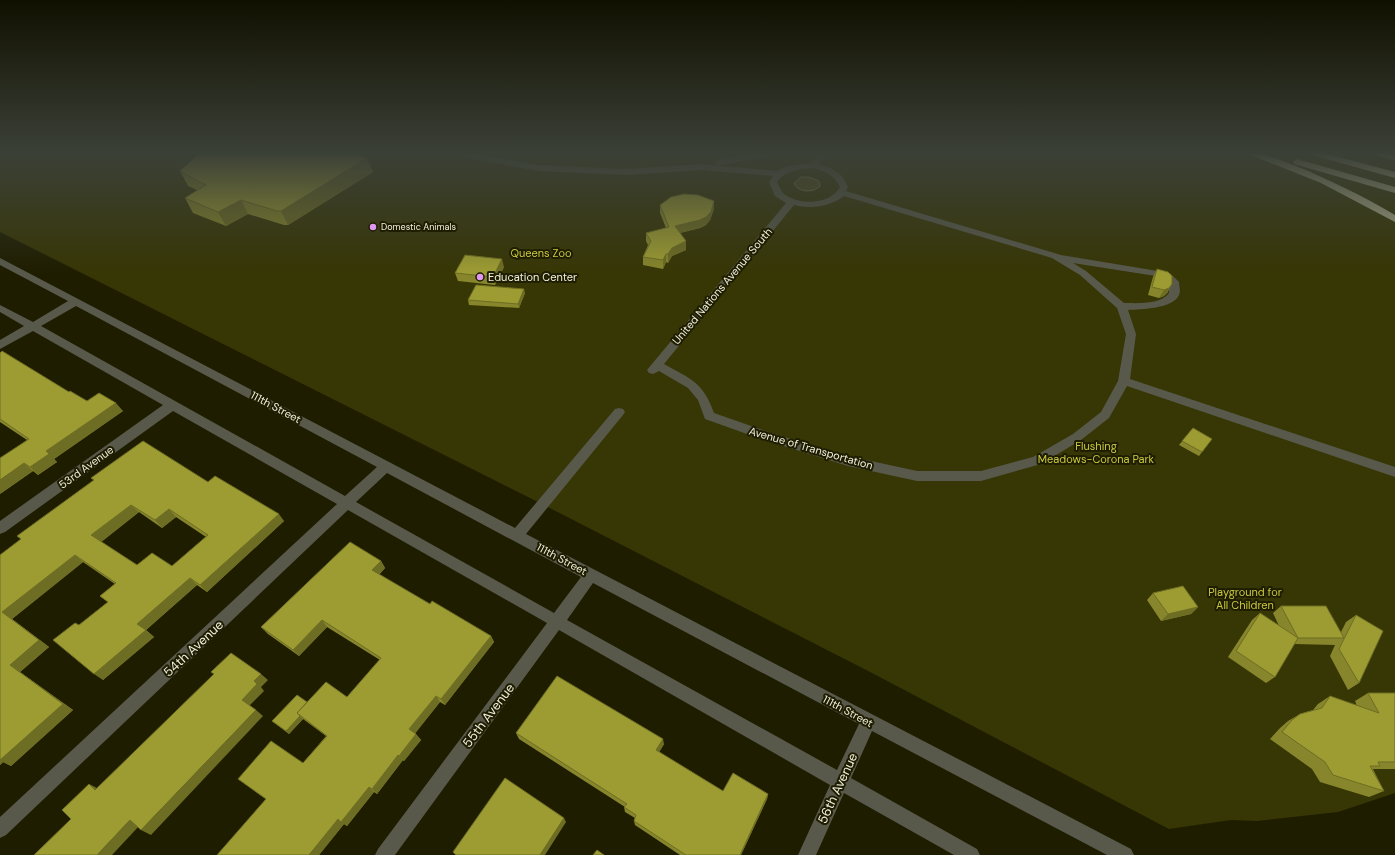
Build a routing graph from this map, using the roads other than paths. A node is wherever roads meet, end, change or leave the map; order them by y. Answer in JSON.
{"nodes":[{"id":1,"x":778,"y":193,"type":"edge"},
{"id":2,"x":842,"y":193,"type":"joint"},
{"id":3,"x":1348,"y":193,"type":"edge"},
{"id":4,"x":792,"y":202,"type":"junction"},
{"id":5,"x":1395,"y":219,"type":"edge"},
{"id":6,"x":1054,"y":256,"type":"junction"},
{"id":7,"x":0,"y":261,"type":"edge"},
{"id":8,"x":75,"y":302,"type":"junction"},
{"id":9,"x":1122,"y":307,"type":"junction"},
{"id":10,"x":0,"y":308,"type":"edge"},
{"id":11,"x":32,"y":326,"type":"junction"},
{"id":12,"x":0,"y":345,"type":"edge"},
{"id":13,"x":655,"y":368,"type":"joint"},
{"id":14,"x":1124,"y":380,"type":"junction"},
{"id":15,"x":172,"y":405,"type":"junction"},
{"id":16,"x":620,"y":412,"type":"dead end"},
{"id":17,"x":386,"y":466,"type":"junction"},
{"id":18,"x":1395,"y":472,"type":"edge"},
{"id":19,"x":346,"y":503,"type":"junction"},
{"id":20,"x":0,"y":528,"type":"edge"},
{"id":21,"x":517,"y":535,"type":"junction"},
{"id":22,"x":592,"y":576,"type":"junction"},
{"id":23,"x":557,"y":622,"type":"junction"},
{"id":24,"x":868,"y":721,"type":"junction"},
{"id":25,"x":840,"y":781,"type":"junction"},
{"id":26,"x":0,"y":829,"type":"edge"},
{"id":27,"x":384,"y":855,"type":"edge"},
{"id":28,"x":807,"y":855,"type":"edge"},
{"id":29,"x":972,"y":855,"type":"edge"},
{"id":30,"x":1125,"y":855,"type":"edge"}],
"edges":[{"from":1,"to":4,"type":"street"},
{"from":2,"to":4,"type":"street"},
{"from":2,"to":6,"type":"street"},
{"from":3,"to":5,"type":"highway"},
{"from":4,"to":13,"type":"street","name":"United Nations Avenue South"},
{"from":6,"to":9,"type":"street"},
{"from":6,"to":9,"type":"street"},
{"from":7,"to":8,"type":"street","name":"111th Street"},
{"from":8,"to":11,"type":"street"},
{"from":8,"to":17,"type":"street","name":"111th Street"},
{"from":9,"to":14,"type":"street","name":"Avenue of Transportation"},
{"from":10,"to":11,"type":"street"},
{"from":11,"to":12,"type":"street"},
{"from":11,"to":15,"type":"street"},
{"from":13,"to":14,"type":"street","name":"Avenue of Transportation"},
{"from":14,"to":18,"type":"street"},
{"from":15,"to":19,"type":"street"},
{"from":15,"to":20,"type":"street","name":"53rd Avenue"},
{"from":16,"to":21,"type":"street"},
{"from":17,"to":19,"type":"street","name":"54th Avenue"},
{"from":17,"to":21,"type":"street","name":"111th Street"},
{"from":19,"to":23,"type":"street"},
{"from":19,"to":26,"type":"street","name":"54th Avenue"},
{"from":21,"to":22,"type":"street","name":"111th Street"},
{"from":22,"to":23,"type":"street","name":"55th Avenue"},
{"from":22,"to":24,"type":"street","name":"111th Street"},
{"from":23,"to":25,"type":"street"},
{"from":23,"to":27,"type":"street","name":"55th Avenue"},
{"from":24,"to":25,"type":"street","name":"56th Avenue"},
{"from":24,"to":30,"type":"street","name":"111th Street"},
{"from":25,"to":28,"type":"street","name":"56th Avenue"},
{"from":25,"to":29,"type":"street"}]}
